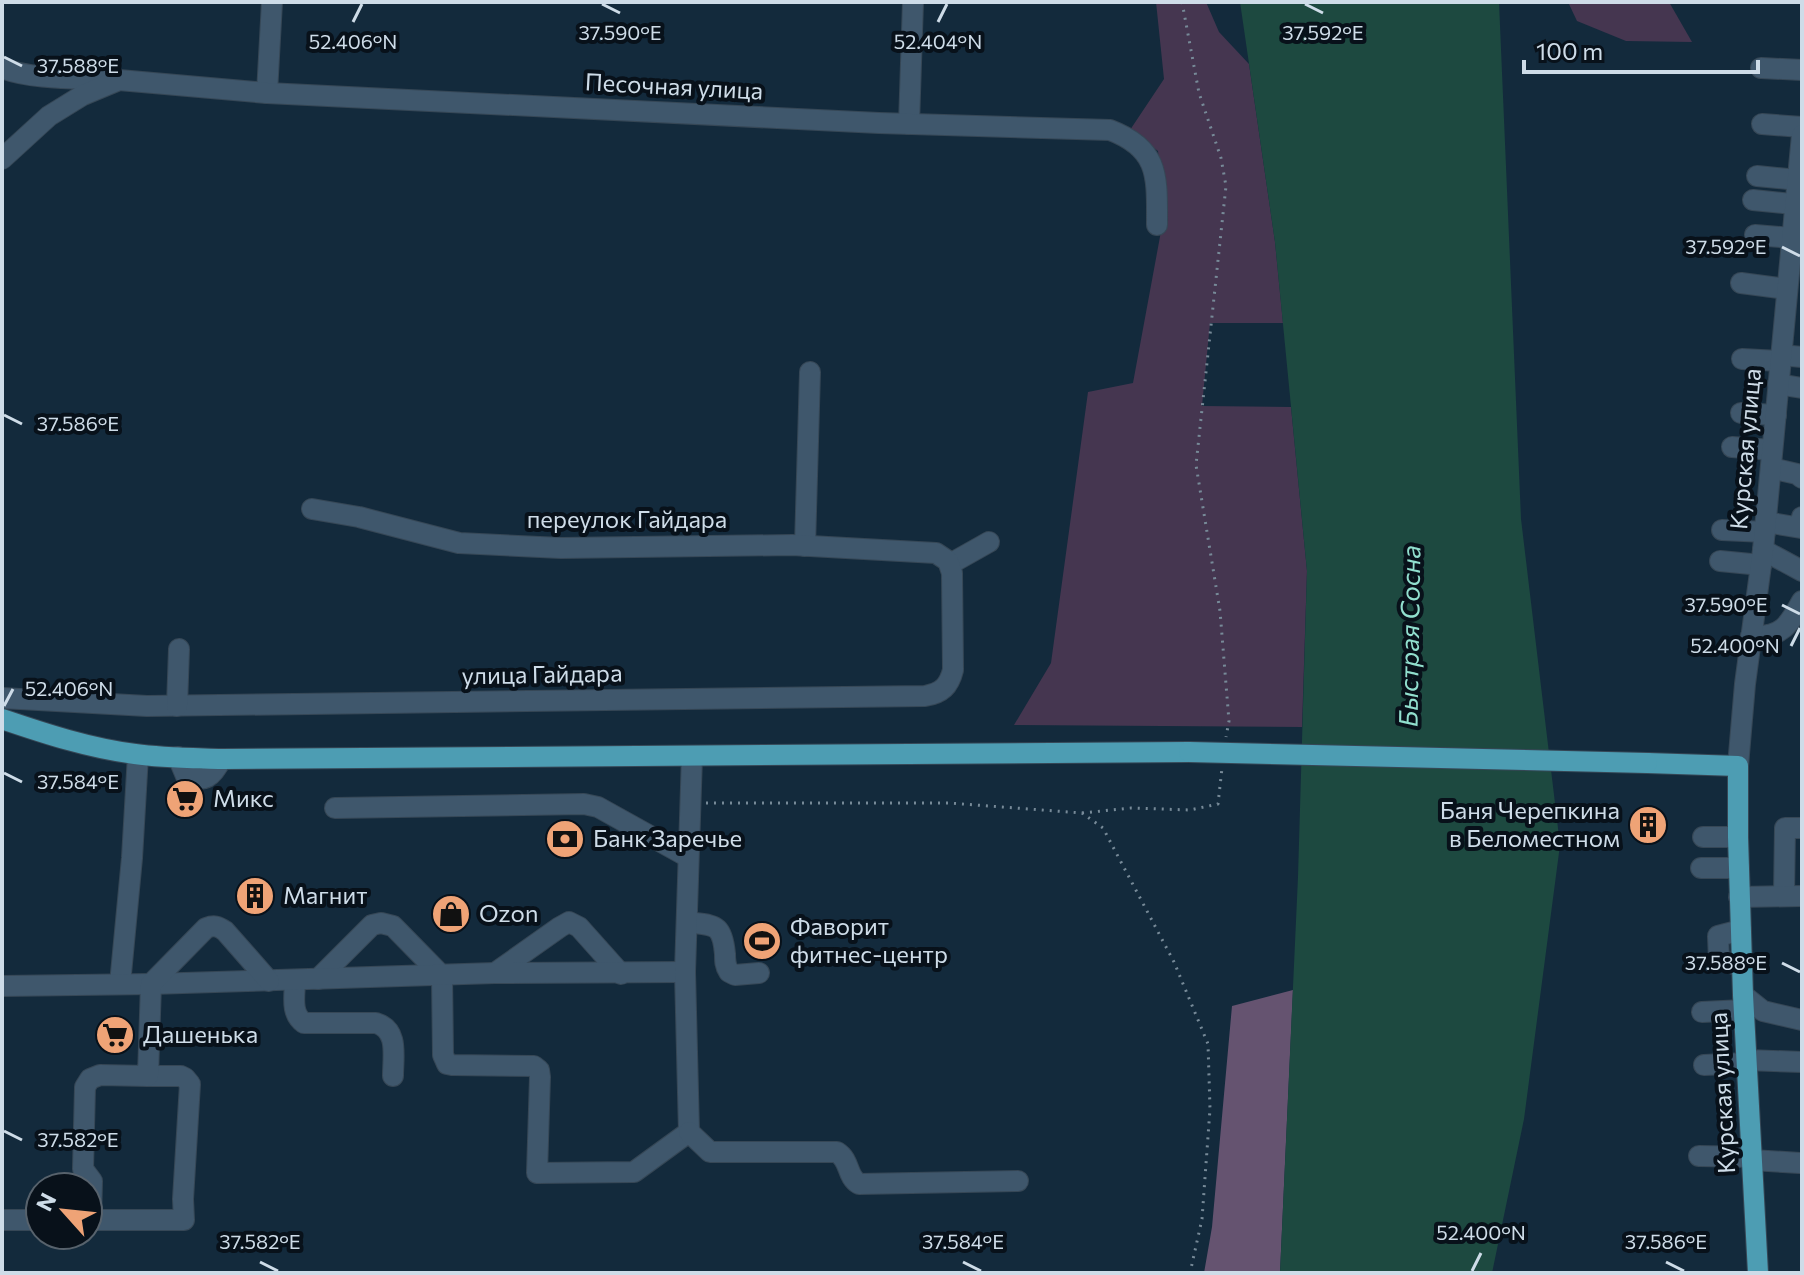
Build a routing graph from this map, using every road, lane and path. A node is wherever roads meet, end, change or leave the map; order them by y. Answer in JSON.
{"nodes":[{"id":1,"x":272,"y":2,"type":"edge"},
{"id":2,"x":913,"y":2,"type":"edge"},
{"id":3,"x":1182,"y":2,"type":"edge"},
{"id":4,"x":2,"y":68,"type":"edge"},
{"id":5,"x":1761,"y":68,"type":"dead end"},
{"id":6,"x":1802,"y":70,"type":"edge"},
{"id":7,"x":119,"y":80,"type":"junction"},
{"id":8,"x":267,"y":93,"type":"junction"},
{"id":9,"x":909,"y":124,"type":"junction"},
{"id":10,"x":1762,"y":124,"type":"dead end"},
{"id":11,"x":1802,"y":127,"type":"edge"},
{"id":12,"x":1802,"y":135,"type":"edge"},
{"id":13,"x":2,"y":159,"type":"edge"},
{"id":14,"x":1800,"y":170,"type":"edge"},
{"id":15,"x":1757,"y":176,"type":"dead end"},
{"id":16,"x":1753,"y":200,"type":"dead end"},
{"id":17,"x":1799,"y":204,"type":"edge"},
{"id":18,"x":1157,"y":225,"type":"dead end"},
{"id":19,"x":1755,"y":235,"type":"dead end"},
{"id":20,"x":1794,"y":264,"type":"edge"},
{"id":21,"x":1741,"y":283,"type":"dead end"},
{"id":22,"x":1794,"y":311,"type":"edge"},
{"id":23,"x":1788,"y":358,"type":"edge"},
{"id":24,"x":1742,"y":359,"type":"dead end"},
{"id":25,"x":810,"y":372,"type":"dead end"},
{"id":26,"x":1778,"y":384,"type":"junction"},
{"id":27,"x":1802,"y":388,"type":"edge"},
{"id":28,"x":1741,"y":413,"type":"dead end"},
{"id":29,"x":1776,"y":415,"type":"junction"},
{"id":30,"x":1732,"y":447,"type":"dead end"},
{"id":31,"x":1772,"y":459,"type":"junction"},
{"id":32,"x":1802,"y":478,"type":"edge"},
{"id":33,"x":312,"y":509,"type":"dead end"},
{"id":34,"x":1802,"y":517,"type":"edge"},
{"id":35,"x":1802,"y":529,"type":"edge"},
{"id":36,"x":1722,"y":530,"type":"dead end"},
{"id":37,"x":989,"y":542,"type":"dead end"},
{"id":38,"x":1764,"y":542,"type":"junction"},
{"id":39,"x":805,"y":546,"type":"junction"},
{"id":40,"x":947,"y":561,"type":"junction"},
{"id":41,"x":1720,"y":561,"type":"dead end"},
{"id":42,"x":1802,"y":571,"type":"edge"},
{"id":43,"x":1802,"y":601,"type":"edge"},
{"id":44,"x":1751,"y":636,"type":"junction"},
{"id":45,"x":179,"y":649,"type":"dead end"},
{"id":46,"x":2,"y":698,"type":"edge"},
{"id":47,"x":177,"y":706,"type":"junction"},
{"id":48,"x":2,"y":719,"type":"edge"},
{"id":49,"x":1225,"y":749,"type":"dead end"},
{"id":50,"x":138,"y":755,"type":"junction"},
{"id":51,"x":692,"y":756,"type":"junction"},
{"id":52,"x":1223,"y":762,"type":"dead end"},
{"id":53,"x":1738,"y":766,"type":"junction"},
{"id":54,"x":690,"y":803,"type":"junction"},
{"id":55,"x":335,"y":808,"type":"dead end"},
{"id":56,"x":1082,"y":813,"type":"junction"},
{"id":57,"x":1802,"y":828,"type":"edge"},
{"id":58,"x":1703,"y":837,"type":"dead end"},
{"id":59,"x":1738,"y":837,"type":"junction"},
{"id":60,"x":688,"y":857,"type":"junction"},
{"id":61,"x":1701,"y":868,"type":"dead end"},
{"id":62,"x":1739,"y":868,"type":"junction"},
{"id":63,"x":1793,"y":896,"type":"edge"},
{"id":64,"x":1739,"y":897,"type":"junction"},
{"id":65,"x":687,"y":922,"type":"junction"},
{"id":66,"x":685,"y":972,"type":"junction"},
{"id":67,"x":495,"y":973,"type":"junction"},
{"id":68,"x":759,"y":973,"type":"dead end"},
{"id":69,"x":621,"y":974,"type":"junction"},
{"id":70,"x":442,"y":976,"type":"junction"},
{"id":71,"x":318,"y":979,"type":"junction"},
{"id":72,"x":295,"y":980,"type":"junction"},
{"id":73,"x":269,"y":981,"type":"junction"},
{"id":74,"x":120,"y":984,"type":"junction"},
{"id":75,"x":151,"y":984,"type":"junction"},
{"id":76,"x":2,"y":986,"type":"edge"},
{"id":77,"x":1744,"y":1002,"type":"junction"},
{"id":78,"x":1702,"y":1012,"type":"dead end"},
{"id":79,"x":1802,"y":1020,"type":"edge"},
{"id":80,"x":1747,"y":1061,"type":"junction"},
{"id":81,"x":1802,"y":1062,"type":"edge"},
{"id":82,"x":1704,"y":1065,"type":"dead end"},
{"id":83,"x":148,"y":1076,"type":"junction"},
{"id":84,"x":393,"y":1076,"type":"dead end"},
{"id":85,"x":689,"y":1132,"type":"junction"},
{"id":86,"x":1699,"y":1156,"type":"dead end"},
{"id":87,"x":1752,"y":1158,"type":"junction"},
{"id":88,"x":1800,"y":1163,"type":"dead end"},
{"id":89,"x":84,"y":1171,"type":"edge"},
{"id":90,"x":1018,"y":1181,"type":"dead end"},
{"id":91,"x":2,"y":1220,"type":"edge"},
{"id":92,"x":24,"y":1220,"type":"edge"},
{"id":93,"x":104,"y":1220,"type":"edge"},
{"id":94,"x":1190,"y":1273,"type":"edge"},
{"id":95,"x":1758,"y":1273,"type":"edge"}],
"edges":[{"from":1,"to":8,"type":"street"},
{"from":2,"to":9,"type":"street"},
{"from":3,"to":49,"type":"path"},
{"from":4,"to":7,"type":"street","name":"Песочная улица"},
{"from":5,"to":6,"type":"street"},
{"from":7,"to":8,"type":"street","name":"Песочная улица"},
{"from":7,"to":13,"type":"street","name":"Песочная улица"},
{"from":8,"to":9,"type":"street","name":"Песочная улица"},
{"from":9,"to":18,"type":"street","name":"Песочная улица"},
{"from":10,"to":11,"type":"street"},
{"from":12,"to":14,"type":"street","name":"Курская улица"},
{"from":14,"to":15,"type":"street"},
{"from":14,"to":17,"type":"street","name":"Курская улица"},
{"from":16,"to":17,"type":"street"},
{"from":17,"to":20,"type":"street","name":"Курская улица"},
{"from":19,"to":20,"type":"street"},
{"from":20,"to":21,"type":"street"},
{"from":20,"to":22,"type":"street","name":"Курская улица"},
{"from":22,"to":23,"type":"street","name":"Курская улица"},
{"from":23,"to":24,"type":"street"},
{"from":23,"to":26,"type":"street","name":"Курская улица"},
{"from":25,"to":39,"type":"street"},
{"from":26,"to":27,"type":"street"},
{"from":26,"to":29,"type":"street","name":"Курская улица"},
{"from":28,"to":29,"type":"street"},
{"from":29,"to":31,"type":"street","name":"Курская улица"},
{"from":30,"to":31,"type":"street"},
{"from":31,"to":32,"type":"street"},
{"from":31,"to":38,"type":"street","name":"Курская улица"},
{"from":33,"to":39,"type":"street","name":"переулок Гайдара"},
{"from":34,"to":35,"type":"street"},
{"from":35,"to":38,"type":"street"},
{"from":36,"to":38,"type":"street"},
{"from":37,"to":40,"type":"street"},
{"from":38,"to":41,"type":"street"},
{"from":38,"to":42,"type":"street"},
{"from":38,"to":44,"type":"street","name":"Курская улица"},
{"from":39,"to":40,"type":"street","name":"переулок Гайдара"},
{"from":40,"to":47,"type":"street","name":"улица Гайдара"},
{"from":43,"to":44,"type":"street"},
{"from":44,"to":53,"type":"street","name":"Курская улица"},
{"from":45,"to":47,"type":"street"},
{"from":46,"to":47,"type":"street","name":"улица Гайдара"},
{"from":48,"to":50,"type":"main road"},
{"from":50,"to":51,"type":"main road"},
{"from":50,"to":74,"type":"street"},
{"from":51,"to":53,"type":"main road","bridge":true},
{"from":51,"to":54,"type":"street"},
{"from":52,"to":56,"type":"path"},
{"from":53,"to":59,"type":"main road","name":"Курская улица"},
{"from":54,"to":56,"type":"path"},
{"from":54,"to":60,"type":"street"},
{"from":55,"to":60,"type":"street"},
{"from":56,"to":94,"type":"path"},
{"from":57,"to":63,"type":"street"},
{"from":58,"to":59,"type":"street"},
{"from":59,"to":62,"type":"main road","name":"Курская улица"},
{"from":60,"to":65,"type":"street"},
{"from":61,"to":62,"type":"street"},
{"from":62,"to":64,"type":"main road","name":"Курская улица"},
{"from":63,"to":64,"type":"street"},
{"from":64,"to":77,"type":"main road","name":"Курская улица"},
{"from":65,"to":66,"type":"street"},
{"from":65,"to":68,"type":"street"},
{"from":66,"to":69,"type":"street"},
{"from":66,"to":85,"type":"street"},
{"from":67,"to":69,"type":"street"},
{"from":67,"to":69,"type":"street"},
{"from":67,"to":70,"type":"street"},
{"from":70,"to":71,"type":"street"},
{"from":70,"to":71,"type":"street"},
{"from":70,"to":85,"type":"street"},
{"from":71,"to":72,"type":"street"},
{"from":72,"to":73,"type":"street"},
{"from":72,"to":84,"type":"street"},
{"from":73,"to":75,"type":"street"},
{"from":73,"to":75,"type":"street"},
{"from":74,"to":75,"type":"street"},
{"from":74,"to":76,"type":"street"},
{"from":75,"to":83,"type":"street"},
{"from":77,"to":78,"type":"street"},
{"from":77,"to":79,"type":"street"},
{"from":77,"to":80,"type":"main road","name":"Курская улица"},
{"from":80,"to":81,"type":"street"},
{"from":80,"to":82,"type":"street"},
{"from":80,"to":87,"type":"main road","name":"Курская улица"},
{"from":83,"to":89,"type":"street"},
{"from":83,"to":93,"type":"street"},
{"from":85,"to":90,"type":"street"},
{"from":86,"to":87,"type":"street"},
{"from":87,"to":88,"type":"street"},
{"from":87,"to":95,"type":"main road","name":"Курская улица"},
{"from":91,"to":92,"type":"street"}]}
